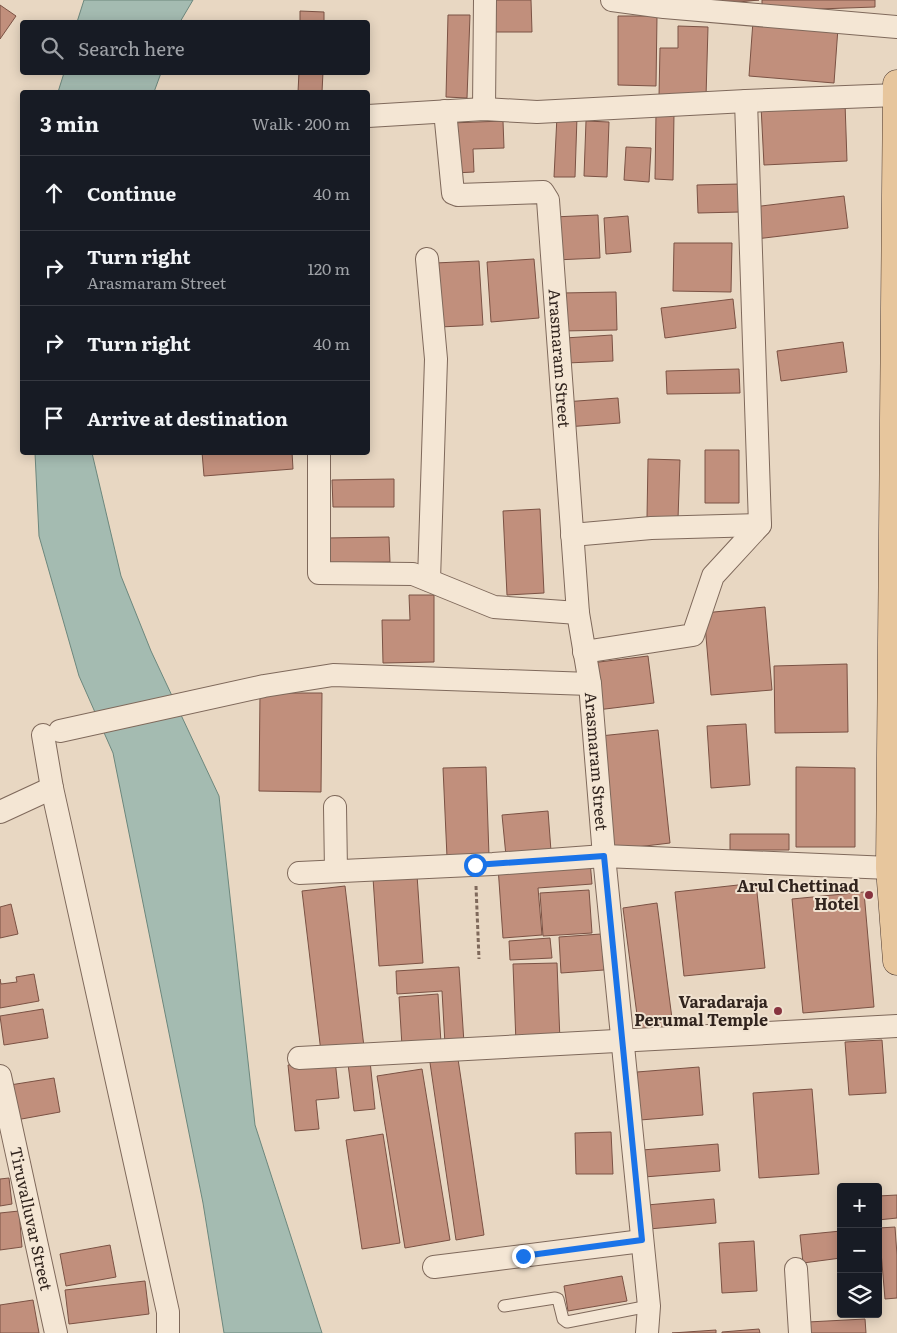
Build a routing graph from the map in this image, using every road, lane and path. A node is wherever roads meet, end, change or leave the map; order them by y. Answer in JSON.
{"nodes":[{"id":1,"x":485,"y":0,"type":"edge"},
{"id":2,"x":612,"y":0,"type":"edge"},
{"id":3,"x":664,"y":4,"type":"edge"},
{"id":4,"x":897,"y":27,"type":"edge"},
{"id":5,"x":897,"y":84,"type":"edge"},
{"id":6,"x":897,"y":95,"type":"edge"},
{"id":7,"x":746,"y":101,"type":"junction"},
{"id":8,"x":484,"y":109,"type":"junction"},
{"id":9,"x":445,"y":111,"type":"junction"},
{"id":10,"x":370,"y":116,"type":"edge"},
{"id":11,"x":427,"y":259,"type":"dead end"},
{"id":12,"x":319,"y":455,"type":"edge"},
{"id":13,"x":760,"y":525,"type":"junction"},
{"id":14,"x":572,"y":534,"type":"junction"},
{"id":15,"x":429,"y":580,"type":"junction"},
{"id":16,"x":578,"y":613,"type":"junction"},
{"id":17,"x":584,"y":652,"type":"junction"},
{"id":18,"x":590,"y":684,"type":"junction"},
{"id":19,"x":52,"y":788,"type":"junction"},
{"id":20,"x":336,"y":807,"type":"dead end"},
{"id":21,"x":0,"y":812,"type":"edge"},
{"id":22,"x":604,"y":856,"type":"junction"},
{"id":23,"x":475,"y":865,"type":"junction"},
{"id":24,"x":890,"y":868,"type":"junction"},
{"id":25,"x":336,"y":872,"type":"junction"},
{"id":26,"x":299,"y":873,"type":"dead end"},
{"id":27,"x":479,"y":960,"type":"dead end"},
{"id":28,"x":897,"y":961,"type":"edge"},
{"id":29,"x":897,"y":1026,"type":"edge"},
{"id":30,"x":622,"y":1041,"type":"junction"},
{"id":31,"x":299,"y":1058,"type":"dead end"},
{"id":32,"x":0,"y":1076,"type":"edge"},
{"id":33,"x":642,"y":1240,"type":"junction"},
{"id":34,"x":434,"y":1267,"type":"dead end"},
{"id":35,"x":796,"y":1270,"type":"dead end"},
{"id":36,"x":504,"y":1306,"type":"dead end"},
{"id":37,"x":649,"y":1306,"type":"junction"},
{"id":38,"x":56,"y":1333,"type":"edge"},
{"id":39,"x":168,"y":1333,"type":"edge"},
{"id":40,"x":647,"y":1333,"type":"edge"},
{"id":41,"x":800,"y":1333,"type":"edge"}],
"edges":[{"from":1,"to":8,"type":"street"},
{"from":2,"to":3,"type":"street"},
{"from":3,"to":4,"type":"street"},
{"from":5,"to":6,"type":"main road"},
{"from":6,"to":7,"type":"street"},
{"from":6,"to":24,"type":"main road"},
{"from":7,"to":8,"type":"street"},
{"from":7,"to":13,"type":"street"},
{"from":8,"to":9,"type":"street"},
{"from":9,"to":10,"type":"street"},
{"from":9,"to":14,"type":"street","name":"Arasmaram Street"},
{"from":11,"to":15,"type":"street"},
{"from":12,"to":15,"type":"street"},
{"from":13,"to":14,"type":"street"},
{"from":13,"to":17,"type":"street"},
{"from":14,"to":16,"type":"street","name":"Arasmaram Street"},
{"from":15,"to":16,"type":"street"},
{"from":16,"to":17,"type":"street","name":"Arasmaram Street"},
{"from":17,"to":18,"type":"street","name":"Arasmaram Street"},
{"from":18,"to":19,"type":"street"},
{"from":18,"to":22,"type":"street","name":"Arasmaram Street"},
{"from":19,"to":21,"type":"street"},
{"from":19,"to":39,"type":"street"},
{"from":20,"to":25,"type":"street"},
{"from":22,"to":23,"type":"street"},
{"from":22,"to":24,"type":"street"},
{"from":22,"to":30,"type":"street","name":"Arasmaram Street"},
{"from":23,"to":25,"type":"street"},
{"from":23,"to":27,"type":"path"},
{"from":24,"to":28,"type":"main road"},
{"from":25,"to":26,"type":"street"},
{"from":29,"to":30,"type":"street"},
{"from":30,"to":31,"type":"street"},
{"from":30,"to":33,"type":"street","name":"Arasmaram Street"},
{"from":32,"to":38,"type":"street","name":"Tiruvalluvar Street"},
{"from":33,"to":34,"type":"street"},
{"from":33,"to":37,"type":"street","name":"Arasmaram Street"},
{"from":35,"to":41,"type":"street"},
{"from":36,"to":37,"type":"lane"},
{"from":37,"to":40,"type":"street","name":"Arasmaram Street"}]}
